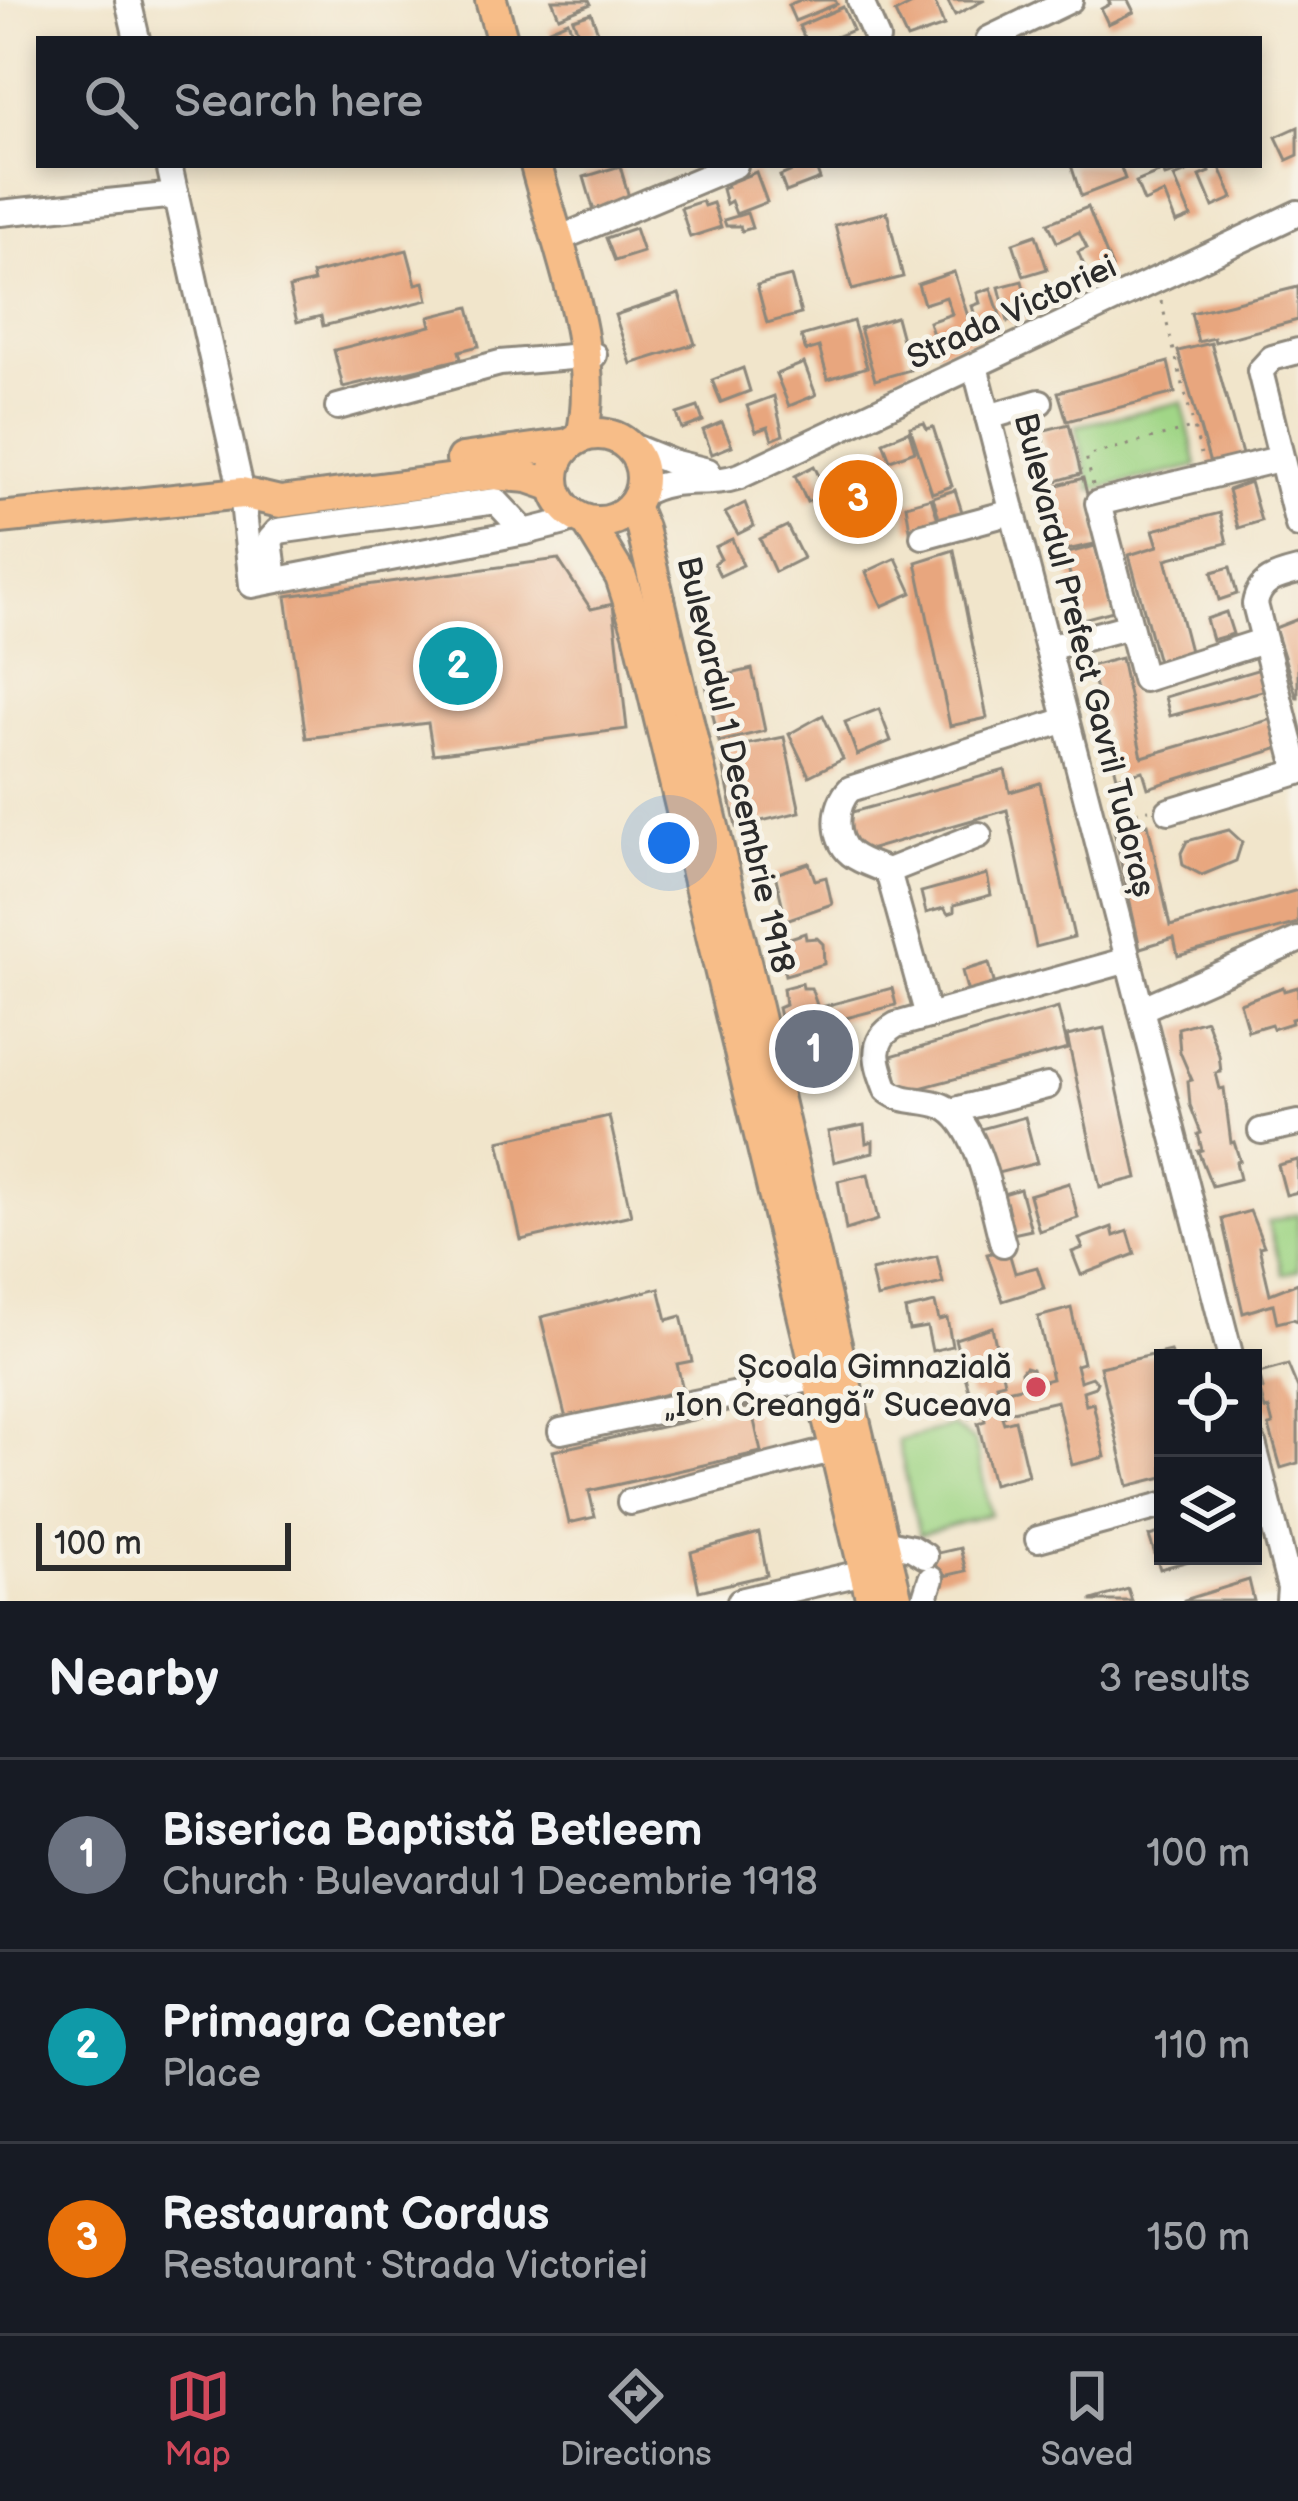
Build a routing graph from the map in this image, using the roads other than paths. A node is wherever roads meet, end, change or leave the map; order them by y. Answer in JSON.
{"nodes":[{"id":1,"x":128,"y":0,"type":"edge"},
{"id":2,"x":491,"y":0,"type":"edge"},
{"id":3,"x":860,"y":0,"type":"edge"},
{"id":4,"x":1070,"y":0,"type":"edge"},
{"id":5,"x":136,"y":36,"type":"edge"},
{"id":6,"x":501,"y":36,"type":"edge"},
{"id":7,"x":876,"y":36,"type":"edge"},
{"id":8,"x":995,"y":36,"type":"edge"},
{"id":9,"x":170,"y":168,"type":"edge"},
{"id":10,"x":537,"y":168,"type":"edge"},
{"id":11,"x":728,"y":168,"type":"edge"},
{"id":12,"x":176,"y":194,"type":"junction"},
{"id":13,"x":0,"y":213,"type":"edge"},
{"id":14,"x":1298,"y":213,"type":"edge"},
{"id":15,"x":556,"y":240,"type":"junction"},
{"id":16,"x":587,"y":350,"type":"junction"},
{"id":17,"x":1298,"y":351,"type":"edge"},
{"id":18,"x":975,"y":366,"type":"junction"},
{"id":19,"x":1040,"y":402,"type":"dead end"},
{"id":20,"x":338,"y":407,"type":"dead end"},
{"id":21,"x":988,"y":417,"type":"junction"},
{"id":22,"x":576,"y":440,"type":"junction"},
{"id":23,"x":624,"y":442,"type":"junction"},
{"id":24,"x":1279,"y":459,"type":"junction"},
{"id":25,"x":752,"y":469,"type":"junction"},
{"id":26,"x":250,"y":494,"type":"junction"},
{"id":27,"x":636,"y":501,"type":"junction"},
{"id":28,"x":569,"y":505,"type":"junction"},
{"id":29,"x":1012,"y":512,"type":"junction"},
{"id":30,"x":0,"y":518,"type":"edge"},
{"id":31,"x":1298,"y":525,"type":"edge"},
{"id":32,"x":525,"y":532,"type":"junction"},
{"id":33,"x":923,"y":536,"type":"dead end"},
{"id":34,"x":1298,"y":571,"type":"edge"},
{"id":35,"x":275,"y":579,"type":"junction"},
{"id":36,"x":1130,"y":626,"type":"junction"},
{"id":37,"x":1263,"y":641,"type":"junction"},
{"id":38,"x":1048,"y":648,"type":"junction"},
{"id":39,"x":1066,"y":720,"type":"junction"},
{"id":40,"x":1298,"y":772,"type":"edge"},
{"id":41,"x":1168,"y":811,"type":"road end"},
{"id":42,"x":979,"y":836,"type":"dead end"},
{"id":43,"x":888,"y":871,"type":"junction"},
{"id":44,"x":1298,"y":940,"type":"edge"},
{"id":45,"x":1128,"y":960,"type":"junction"},
{"id":46,"x":1141,"y":1010,"type":"junction"},
{"id":47,"x":928,"y":1016,"type":"junction"},
{"id":48,"x":1047,"y":1086,"type":"dead end"},
{"id":49,"x":951,"y":1111,"type":"junction"},
{"id":50,"x":1298,"y":1123,"type":"edge"},
{"id":51,"x":1261,"y":1130,"type":"dead end"},
{"id":52,"x":1003,"y":1244,"type":"dead end"},
{"id":53,"x":1229,"y":1349,"type":"edge"},
{"id":54,"x":819,"y":1377,"type":"junction"},
{"id":55,"x":561,"y":1430,"type":"dead end"},
{"id":56,"x":836,"y":1449,"type":"junction"},
{"id":57,"x":1262,"y":1485,"type":"edge"},
{"id":58,"x":630,"y":1502,"type":"dead end"},
{"id":59,"x":1154,"y":1506,"type":"edge"},
{"id":60,"x":1286,"y":1520,"type":"edge"},
{"id":61,"x":1037,"y":1539,"type":"dead end"},
{"id":62,"x":884,"y":1542,"type":"junction"},
{"id":63,"x":927,"y":1578,"type":"edge"},
{"id":64,"x":869,"y":1586,"type":"edge"},
{"id":65,"x":1293,"y":1596,"type":"edge"},
{"id":66,"x":740,"y":1601,"type":"edge"},
{"id":67,"x":897,"y":1601,"type":"edge"}],
"edges":[{"from":1,"to":5,"type":"street"},
{"from":2,"to":6,"type":"main road"},
{"from":3,"to":7,"type":"street"},
{"from":4,"to":8,"type":"street"},
{"from":9,"to":12,"type":"street"},
{"from":10,"to":15,"type":"main road"},
{"from":11,"to":15,"type":"street"},
{"from":12,"to":13,"type":"street"},
{"from":12,"to":26,"type":"street"},
{"from":14,"to":18,"type":"street","name":"Strada Victoriei"},
{"from":15,"to":16,"type":"main road"},
{"from":16,"to":20,"type":"street"},
{"from":16,"to":22,"type":"main road"},
{"from":16,"to":23,"type":"main road"},
{"from":17,"to":24,"type":"street"},
{"from":18,"to":21,"type":"street","name":"Bulevardul Prefect Gavril Tudoraș"},
{"from":18,"to":25,"type":"street","name":"Strada Victoriei"},
{"from":19,"to":21,"type":"street"},
{"from":21,"to":29,"type":"street","name":"Bulevardul Prefect Gavril Tudoraș"},
{"from":22,"to":23,"type":"main road"},
{"from":22,"to":26,"type":"main road"},
{"from":22,"to":28,"type":"main road"},
{"from":23,"to":25,"type":"street","name":"Strada Victoriei"},
{"from":23,"to":27,"type":"main road"},
{"from":24,"to":31,"type":"street"},
{"from":24,"to":36,"type":"street"},
{"from":25,"to":27,"type":"street","name":"Strada Victoriei"},
{"from":26,"to":28,"type":"main road"},
{"from":26,"to":30,"type":"main road"},
{"from":26,"to":35,"type":"street"},
{"from":27,"to":28,"type":"main road"},
{"from":27,"to":62,"type":"main road","name":"Bulevardul 1 Decembrie 1918"},
{"from":28,"to":32,"type":"street"},
{"from":28,"to":54,"type":"main road","name":"Bulevardul 1 Decembrie 1918"},
{"from":29,"to":33,"type":"street"},
{"from":29,"to":38,"type":"street","name":"Bulevardul Prefect Gavril Tudoraș"},
{"from":32,"to":35,"type":"street"},
{"from":32,"to":35,"type":"street"},
{"from":34,"to":37,"type":"street"},
{"from":36,"to":37,"type":"street"},
{"from":36,"to":38,"type":"street"},
{"from":37,"to":40,"type":"street"},
{"from":38,"to":39,"type":"street","name":"Bulevardul Prefect Gavril Tudoraș"},
{"from":39,"to":43,"type":"street"},
{"from":39,"to":45,"type":"street","name":"Bulevardul Prefect Gavril Tudoraș"},
{"from":40,"to":41,"type":"street"},
{"from":42,"to":43,"type":"street"},
{"from":43,"to":47,"type":"street"},
{"from":44,"to":46,"type":"street"},
{"from":45,"to":46,"type":"street","name":"Bulevardul Prefect Gavril Tudoraș"},
{"from":45,"to":47,"type":"street"},
{"from":46,"to":53,"type":"street","name":"Bulevardul Prefect Gavril Tudoraș"},
{"from":47,"to":49,"type":"street"},
{"from":48,"to":49,"type":"street"},
{"from":49,"to":52,"type":"street"},
{"from":50,"to":51,"type":"street"},
{"from":54,"to":55,"type":"street"},
{"from":54,"to":56,"type":"main road","name":"Bulevardul 1 Decembrie 1918"},
{"from":56,"to":58,"type":"street"},
{"from":56,"to":64,"type":"main road","name":"Bulevardul 1 Decembrie 1918"},
{"from":57,"to":60,"type":"street"},
{"from":59,"to":61,"type":"street"},
{"from":60,"to":65,"type":"street"},
{"from":62,"to":63,"type":"street"},
{"from":62,"to":67,"type":"main road","name":"Bulevardul 1 Decembrie 1918"},
{"from":64,"to":66,"type":"street"}]}
